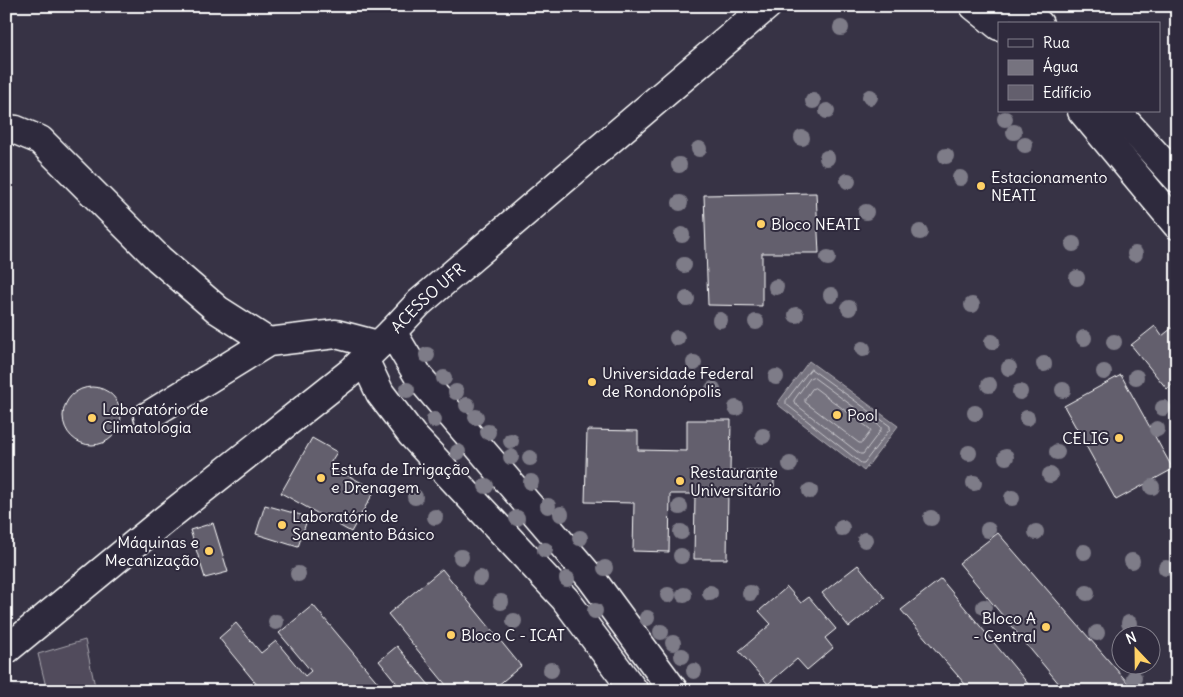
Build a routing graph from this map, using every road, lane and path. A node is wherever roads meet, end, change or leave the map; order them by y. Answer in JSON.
{"nodes":[{"id":1,"x":767,"y":6,"type":"edge"},
{"id":2,"x":974,"y":6,"type":"edge"},
{"id":3,"x":998,"y":25,"type":"edge"},
{"id":4,"x":1083,"y":112,"type":"edge"},
{"id":5,"x":1117,"y":112,"type":"edge"},
{"id":6,"x":6,"y":128,"type":"edge"},
{"id":7,"x":1177,"y":178,"type":"edge"},
{"id":8,"x":1177,"y":225,"type":"edge"},
{"id":9,"x":268,"y":342,"type":"junction"},
{"id":10,"x":378,"y":345,"type":"junction"},
{"id":11,"x":148,"y":416,"type":"dead end"},
{"id":12,"x":6,"y":650,"type":"edge"},
{"id":13,"x":634,"y":691,"type":"edge"},
{"id":14,"x":674,"y":691,"type":"edge"}],
"edges":[{"from":1,"to":10,"type":"street","name":"ACESSO UFR"},
{"from":2,"to":3,"type":"street"},
{"from":4,"to":8,"type":"street"},
{"from":5,"to":7,"type":"street"},
{"from":6,"to":9,"type":"street"},
{"from":9,"to":10,"type":"street"},
{"from":9,"to":11,"type":"street"},
{"from":10,"to":12,"type":"street"},
{"from":10,"to":13,"type":"street"},
{"from":10,"to":14,"type":"street","name":"ACESSO UFR"}]}
